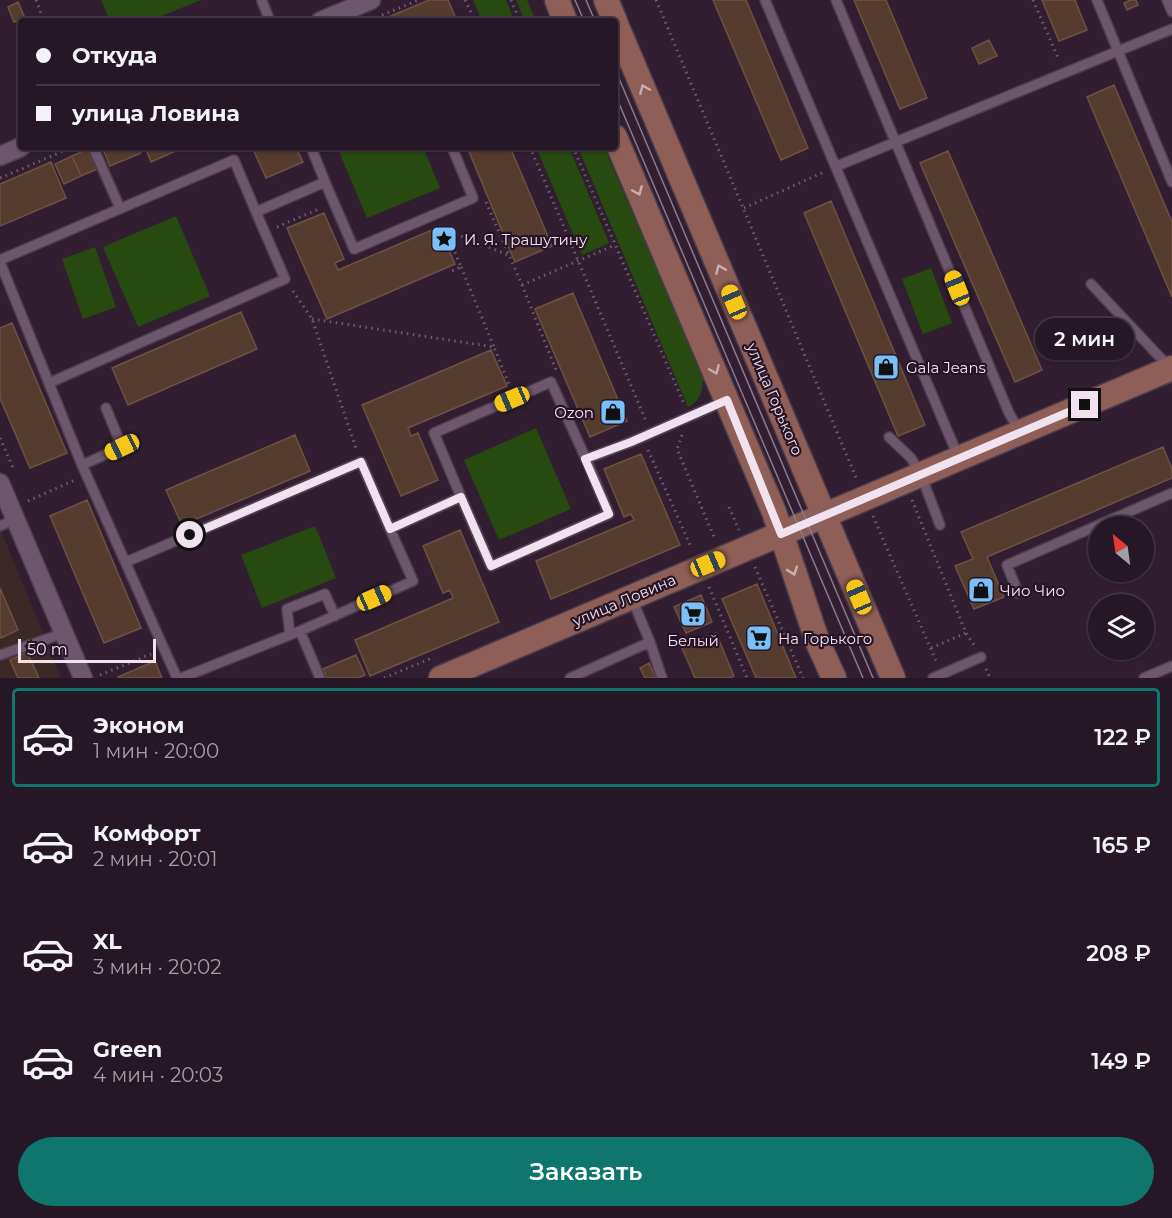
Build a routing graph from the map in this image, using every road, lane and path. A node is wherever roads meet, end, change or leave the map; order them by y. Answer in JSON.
{"nodes":[{"id":1,"x":36,"y":0,"type":"edge"},
{"id":2,"x":419,"y":0,"type":"edge"},
{"id":3,"x":465,"y":0,"type":"edge"},
{"id":4,"x":511,"y":0,"type":"edge"},
{"id":5,"x":556,"y":0,"type":"edge"},
{"id":6,"x":606,"y":0,"type":"edge"},
{"id":7,"x":656,"y":0,"type":"edge"},
{"id":8,"x":765,"y":0,"type":"edge"},
{"id":9,"x":836,"y":0,"type":"edge"},
{"id":10,"x":1034,"y":0,"type":"edge"},
{"id":11,"x":1097,"y":0,"type":"edge"},
{"id":12,"x":1167,"y":0,"type":"edge"},
{"id":13,"x":262,"y":1,"type":"edge"},
{"id":14,"x":375,"y":8,"type":"edge"},
{"id":15,"x":1172,"y":12,"type":"edge"},
{"id":16,"x":43,"y":18,"type":"edge"},
{"id":17,"x":269,"y":18,"type":"edge"},
{"id":18,"x":333,"y":18,"type":"edge"},
{"id":19,"x":474,"y":18,"type":"edge"},
{"id":20,"x":519,"y":18,"type":"edge"},
{"id":21,"x":565,"y":18,"type":"edge"},
{"id":22,"x":614,"y":18,"type":"edge"},
{"id":23,"x":618,"y":28,"type":"edge"},
{"id":24,"x":1172,"y":29,"type":"edge"},
{"id":25,"x":1119,"y":51,"type":"junction"},
{"id":26,"x":1064,"y":73,"type":"junction"},
{"id":27,"x":896,"y":142,"type":"junction"},
{"id":28,"x":618,"y":144,"type":"edge"},
{"id":29,"x":18,"y":148,"type":"edge"},
{"id":30,"x":66,"y":150,"type":"edge"},
{"id":31,"x":94,"y":150,"type":"edge"},
{"id":32,"x":312,"y":150,"type":"edge"},
{"id":33,"x":453,"y":150,"type":"edge"},
{"id":34,"x":531,"y":150,"type":"edge"},
{"id":35,"x":574,"y":150,"type":"edge"},
{"id":36,"x":0,"y":156,"type":"edge"},
{"id":37,"x":837,"y":166,"type":"junction"},
{"id":38,"x":0,"y":178,"type":"edge"},
{"id":39,"x":325,"y":182,"type":"junction"},
{"id":40,"x":1172,"y":182,"type":"edge"},
{"id":41,"x":473,"y":198,"type":"junction"},
{"id":42,"x":334,"y":203,"type":"junction"},
{"id":43,"x":120,"y":208,"type":"junction"},
{"id":44,"x":744,"y":208,"type":"junction"},
{"id":45,"x":256,"y":212,"type":"junction"},
{"id":46,"x":422,"y":220,"type":"junction"},
{"id":47,"x":273,"y":229,"type":"dead end"},
{"id":48,"x":446,"y":230,"type":"junction"},
{"id":49,"x":615,"y":245,"type":"junction"},
{"id":50,"x":509,"y":256,"type":"junction"},
{"id":51,"x":0,"y":261,"type":"edge"},
{"id":52,"x":579,"y":261,"type":"junction"},
{"id":53,"x":461,"y":267,"type":"junction"},
{"id":54,"x":449,"y":272,"type":"dead end"},
{"id":55,"x":285,"y":279,"type":"junction"},
{"id":56,"x":1090,"y":284,"type":"dead end"},
{"id":57,"x":522,"y":285,"type":"junction"},
{"id":58,"x":312,"y":319,"type":"junction"},
{"id":59,"x":494,"y":347,"type":"junction"},
{"id":60,"x":556,"y":369,"type":"junction"},
{"id":61,"x":1172,"y":369,"type":"edge"},
{"id":62,"x":549,"y":377,"type":"junction"},
{"id":63,"x":49,"y":383,"type":"junction"},
{"id":64,"x":520,"y":384,"type":"dead end"},
{"id":65,"x":727,"y":400,"type":"junction"},
{"id":66,"x":106,"y":408,"type":"dead end"},
{"id":67,"x":690,"y":417,"type":"junction"},
{"id":68,"x":1020,"y":432,"type":"junction"},
{"id":69,"x":643,"y":437,"type":"junction"},
{"id":70,"x":889,"y":437,"type":"dead end"},
{"id":71,"x":585,"y":459,"type":"junction"},
{"id":72,"x":959,"y":459,"type":"junction"},
{"id":73,"x":361,"y":462,"type":"junction"},
{"id":74,"x":82,"y":465,"type":"junction"},
{"id":75,"x":87,"y":475,"type":"junction"},
{"id":76,"x":921,"y":475,"type":"junction"},
{"id":77,"x":856,"y":477,"type":"dead end"},
{"id":78,"x":0,"y":483,"type":"edge"},
{"id":79,"x":1172,"y":493,"type":"edge"},
{"id":80,"x":461,"y":497,"type":"junction"},
{"id":81,"x":912,"y":500,"type":"dead end"},
{"id":82,"x":27,"y":501,"type":"dead end"},
{"id":83,"x":825,"y":516,"type":"junction"},
{"id":84,"x":873,"y":518,"type":"dead end"},
{"id":85,"x":8,"y":522,"type":"edge"},
{"id":86,"x":940,"y":525,"type":"dead end"},
{"id":87,"x":390,"y":529,"type":"junction"},
{"id":88,"x":781,"y":534,"type":"junction"},
{"id":89,"x":714,"y":537,"type":"dead end"},
{"id":90,"x":690,"y":547,"type":"dead end"},
{"id":91,"x":126,"y":562,"type":"junction"},
{"id":92,"x":755,"y":567,"type":"dead end"},
{"id":93,"x":708,"y":587,"type":"dead end"},
{"id":94,"x":1018,"y":593,"type":"dead end"},
{"id":95,"x":632,"y":597,"type":"junction"},
{"id":96,"x":335,"y":616,"type":"junction"},
{"id":97,"x":300,"y":631,"type":"junction"},
{"id":98,"x":64,"y":633,"type":"junction"},
{"id":99,"x":966,"y":633,"type":"junction"},
{"id":100,"x":290,"y":635,"type":"junction"},
{"id":101,"x":650,"y":642,"type":"junction"},
{"id":102,"x":164,"y":648,"type":"junction"},
{"id":103,"x":931,"y":648,"type":"junction"},
{"id":104,"x":0,"y":655,"type":"edge"},
{"id":105,"x":981,"y":657,"type":"junction"},
{"id":106,"x":1172,"y":666,"type":"edge"},
{"id":107,"x":92,"y":676,"type":"edge"},
{"id":108,"x":937,"y":676,"type":"edge"},
{"id":109,"x":177,"y":678,"type":"edge"},
{"id":110,"x":182,"y":678,"type":"edge"},
{"id":111,"x":320,"y":678,"type":"edge"},
{"id":112,"x":441,"y":678,"type":"edge"},
{"id":113,"x":570,"y":678,"type":"edge"},
{"id":114,"x":662,"y":678,"type":"edge"},
{"id":115,"x":747,"y":678,"type":"edge"},
{"id":116,"x":803,"y":678,"type":"edge"},
{"id":117,"x":834,"y":678,"type":"edge"},
{"id":118,"x":893,"y":678,"type":"edge"},
{"id":119,"x":990,"y":678,"type":"edge"},
{"id":120,"x":1144,"y":678,"type":"edge"}],
"edges":[{"from":1,"to":16,"type":"path"},
{"from":2,"to":14,"type":"path"},
{"from":3,"to":19,"type":"path"},
{"from":4,"to":20,"type":"path"},
{"from":5,"to":21,"type":"main road"},
{"from":6,"to":22,"type":"main road","name":"улица Горького"},
{"from":7,"to":44,"type":"path"},
{"from":8,"to":37,"type":"lane"},
{"from":9,"to":27,"type":"lane"},
{"from":10,"to":26,"type":"path"},
{"from":11,"to":25,"type":"lane"},
{"from":12,"to":15,"type":"lane"},
{"from":13,"to":17,"type":"lane"},
{"from":14,"to":18,"type":"street"},
{"from":83,"to":23,"type":"main road","name":"улица Горького","one_way":true},
{"from":24,"to":25,"type":"lane"},
{"from":25,"to":26,"type":"lane"},
{"from":25,"to":40,"type":"lane"},
{"from":26,"to":27,"type":"lane"},
{"from":27,"to":37,"type":"lane"},
{"from":27,"to":68,"type":"lane"},
{"from":28,"to":65,"type":"main road","one_way":true},
{"from":29,"to":36,"type":"street"},
{"from":30,"to":38,"type":"path"},
{"from":31,"to":43,"type":"lane"},
{"from":32,"to":39,"type":"lane"},
{"from":33,"to":41,"type":"lane"},
{"from":34,"to":52,"type":"path"},
{"from":35,"to":49,"type":"path"},
{"from":37,"to":44,"type":"path"},
{"from":37,"to":72,"type":"lane"},
{"from":39,"to":42,"type":"lane"},
{"from":39,"to":45,"type":"lane"},
{"from":41,"to":46,"type":"lane"},
{"from":41,"to":50,"type":"path"},
{"from":42,"to":46,"type":"lane"},
{"from":42,"to":47,"type":"path"},
{"from":43,"to":45,"type":"lane"},
{"from":43,"to":51,"type":"lane"},
{"from":44,"to":77,"type":"path"},
{"from":45,"to":55,"type":"lane"},
{"from":46,"to":48,"type":"path"},
{"from":48,"to":50,"type":"path"},
{"from":48,"to":53,"type":"path"},
{"from":49,"to":52,"type":"path"},
{"from":49,"to":67,"type":"path"},
{"from":50,"to":57,"type":"path"},
{"from":51,"to":63,"type":"lane"},
{"from":52,"to":57,"type":"path"},
{"from":52,"to":69,"type":"path"},
{"from":53,"to":54,"type":"path"},
{"from":53,"to":59,"type":"path"},
{"from":55,"to":58,"type":"path"},
{"from":55,"to":63,"type":"lane"},
{"from":56,"to":61,"type":"lane"},
{"from":57,"to":60,"type":"path"},
{"from":58,"to":59,"type":"path"},
{"from":58,"to":73,"type":"path"},
{"from":59,"to":64,"type":"path"},
{"from":60,"to":62,"type":"path"},
{"from":60,"to":62,"type":"path"},
{"from":61,"to":68,"type":"main road","name":"улица Ловина"},
{"from":62,"to":71,"type":"lane"},
{"from":62,"to":80,"type":"lane"},
{"from":63,"to":74,"type":"lane"},
{"from":65,"to":67,"type":"lane"},
{"from":65,"to":88,"type":"main road"},
{"from":66,"to":74,"type":"lane"},
{"from":67,"to":69,"type":"lane"},
{"from":67,"to":89,"type":"path"},
{"from":68,"to":72,"type":"main road","name":"улица Ловина"},
{"from":69,"to":71,"type":"lane"},
{"from":69,"to":90,"type":"path"},
{"from":70,"to":76,"type":"lane"},
{"from":71,"to":80,"type":"lane"},
{"from":72,"to":76,"type":"main road","name":"улица Ловина"},
{"from":73,"to":87,"type":"lane"},
{"from":73,"to":91,"type":"lane"},
{"from":74,"to":75,"type":"lane"},
{"from":75,"to":82,"type":"path"},
{"from":75,"to":91,"type":"lane"},
{"from":76,"to":83,"type":"main road","name":"улица Ловина"},
{"from":76,"to":86,"type":"lane"},
{"from":78,"to":85,"type":"street"},
{"from":79,"to":94,"type":"lane"},
{"from":80,"to":87,"type":"lane"},
{"from":81,"to":99,"type":"path"},
{"from":83,"to":88,"type":"main road","name":"улица Ловина"},
{"from":83,"to":118,"type":"main road","name":"улица Горького"},
{"from":84,"to":103,"type":"path"},
{"from":85,"to":98,"type":"street"},
{"from":87,"to":96,"type":"lane"},
{"from":88,"to":95,"type":"main road","name":"улица Ловина"},
{"from":88,"to":117,"type":"main road","one_way":true},
{"from":91,"to":102,"type":"lane"},
{"from":92,"to":116,"type":"path"},
{"from":93,"to":115,"type":"path"},
{"from":95,"to":101,"type":"lane"},
{"from":95,"to":112,"type":"main road","name":"улица Ловина"},
{"from":96,"to":97,"type":"lane"},
{"from":96,"to":100,"type":"lane"},
{"from":97,"to":100,"type":"lane"},
{"from":97,"to":111,"type":"lane"},
{"from":98,"to":104,"type":"lane"},
{"from":98,"to":107,"type":"street"},
{"from":99,"to":103,"type":"path"},
{"from":99,"to":105,"type":"path"},
{"from":100,"to":110,"type":"lane"},
{"from":101,"to":113,"type":"lane"},
{"from":101,"to":114,"type":"lane"},
{"from":102,"to":107,"type":"path"},
{"from":102,"to":109,"type":"lane"},
{"from":103,"to":108,"type":"path"},
{"from":105,"to":108,"type":"lane"},
{"from":105,"to":119,"type":"path"},
{"from":106,"to":120,"type":"lane"}]}
